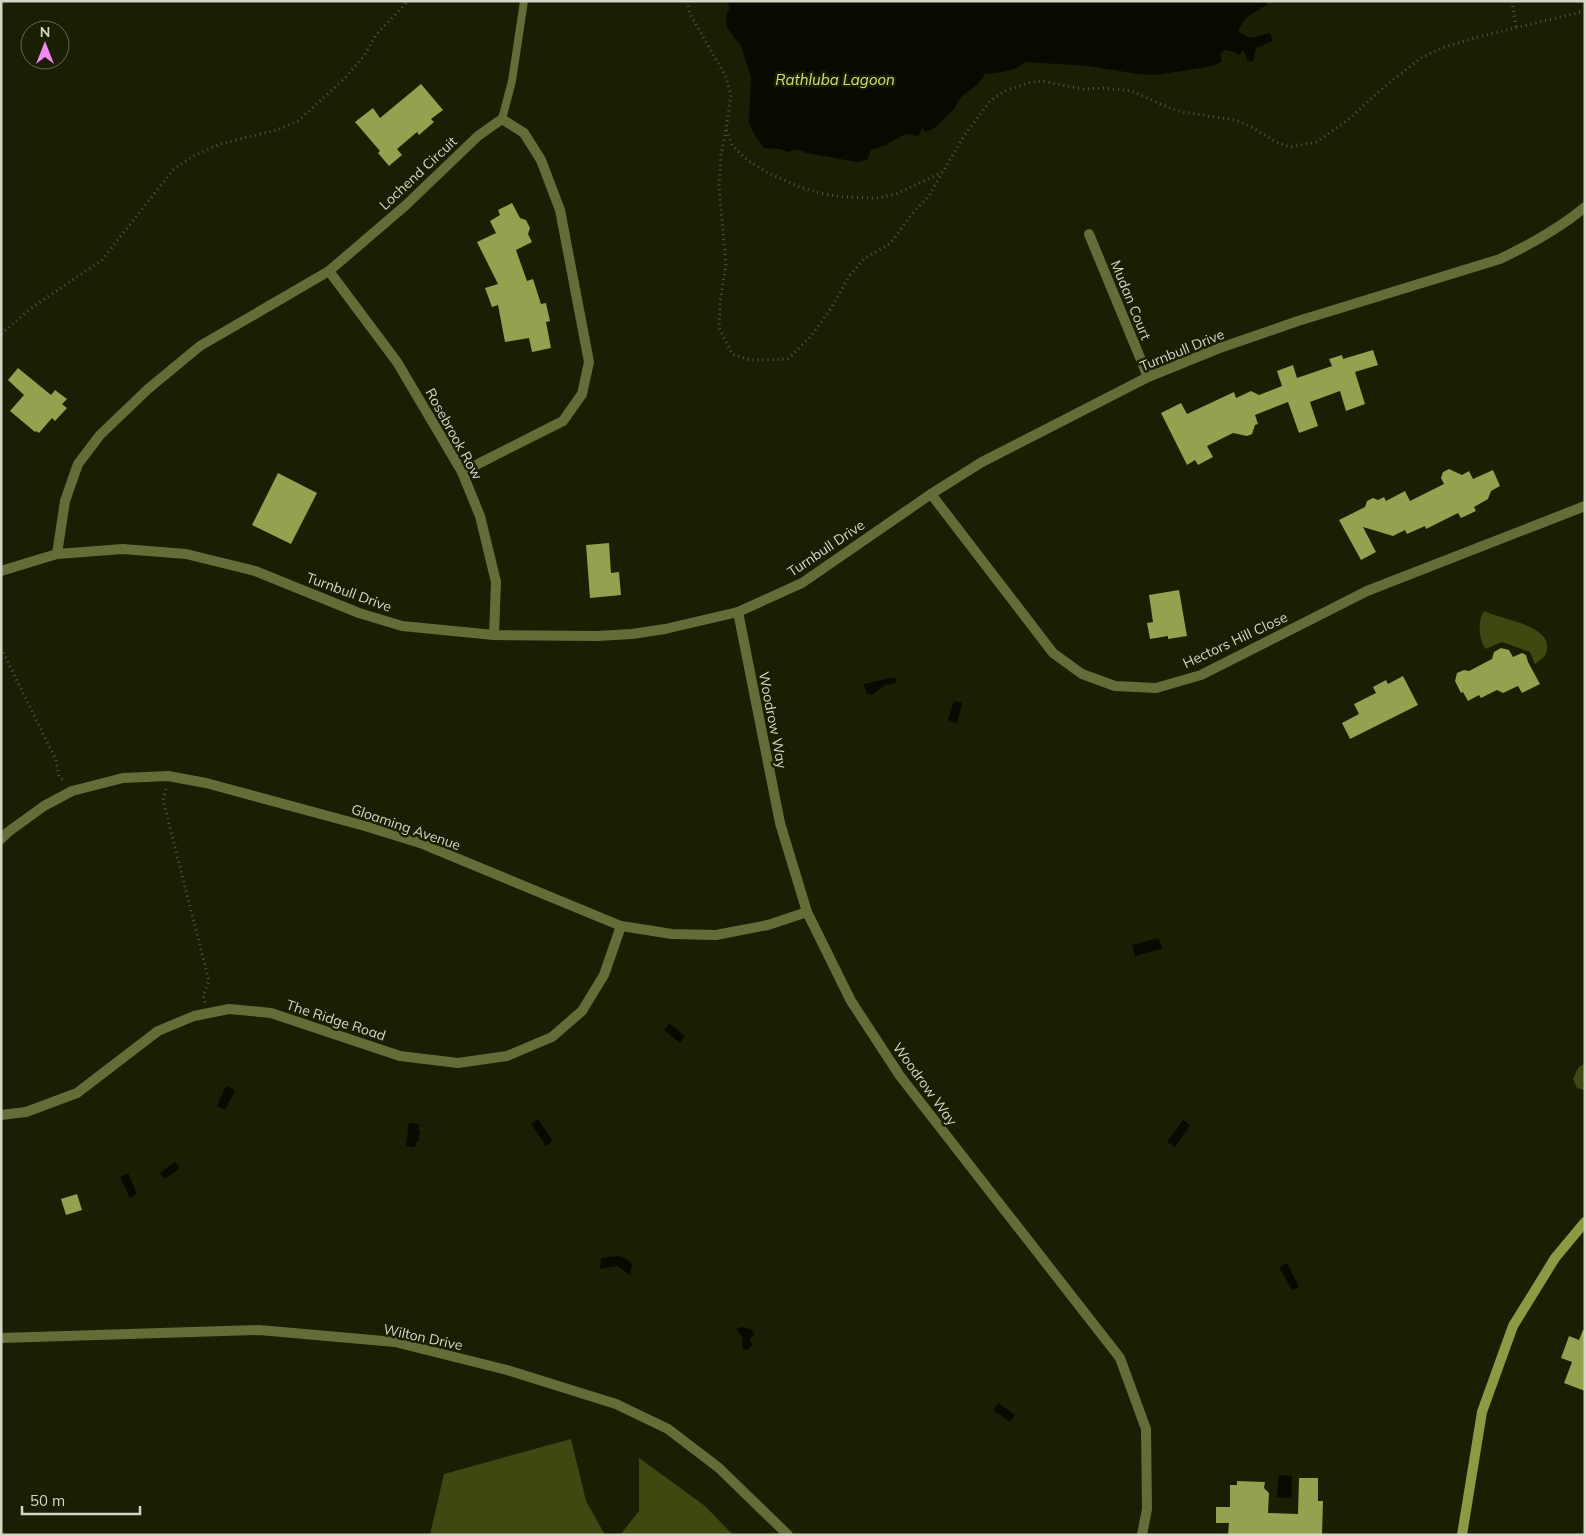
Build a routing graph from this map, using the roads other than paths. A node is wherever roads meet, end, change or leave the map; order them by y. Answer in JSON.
{"nodes":[{"id":1,"x":524,"y":1,"type":"edge"},
{"id":2,"x":502,"y":119,"type":"junction"},
{"id":3,"x":1585,"y":207,"type":"edge"},
{"id":4,"x":1089,"y":234,"type":"dead end"},
{"id":5,"x":328,"y":271,"type":"junction"},
{"id":6,"x":1148,"y":377,"type":"junction"},
{"id":7,"x":462,"y":472,"type":"junction"},
{"id":8,"x":931,"y":494,"type":"junction"},
{"id":9,"x":1585,"y":506,"type":"edge"},
{"id":10,"x":57,"y":554,"type":"junction"},
{"id":11,"x":1,"y":571,"type":"edge"},
{"id":12,"x":738,"y":612,"type":"junction"},
{"id":13,"x":494,"y":634,"type":"junction"},
{"id":14,"x":1,"y":839,"type":"edge"},
{"id":15,"x":807,"y":912,"type":"junction"},
{"id":16,"x":621,"y":926,"type":"junction"},
{"id":17,"x":1,"y":1115,"type":"edge"},
{"id":18,"x":1585,"y":1222,"type":"edge"},
{"id":19,"x":1,"y":1338,"type":"edge"},
{"id":20,"x":788,"y":1535,"type":"edge"},
{"id":21,"x":1142,"y":1535,"type":"edge"},
{"id":22,"x":1462,"y":1535,"type":"edge"}],
"edges":[{"from":1,"to":2,"type":"lane"},
{"from":2,"to":5,"type":"street","name":"Lochend Circuit"},
{"from":2,"to":7,"type":"street"},
{"from":3,"to":6,"type":"street","name":"Turnbull Drive"},
{"from":4,"to":6,"type":"street","name":"Mudan Court"},
{"from":5,"to":7,"type":"street","name":"Rosebrook Row"},
{"from":5,"to":10,"type":"street","name":"Lochend Circuit"},
{"from":6,"to":8,"type":"street","name":"Turnbull Drive"},
{"from":7,"to":13,"type":"street","name":"Rosebrook Row"},
{"from":8,"to":9,"type":"street","name":"Hectors Hill Close"},
{"from":8,"to":12,"type":"street","name":"Turnbull Drive"},
{"from":10,"to":11,"type":"street","name":"Turnbull Drive"},
{"from":10,"to":13,"type":"street","name":"Turnbull Drive"},
{"from":12,"to":13,"type":"street","name":"Turnbull Drive"},
{"from":12,"to":15,"type":"street","name":"Woodrow Way"},
{"from":14,"to":16,"type":"street","name":"Gloaming Avenue"},
{"from":15,"to":16,"type":"street","name":"Gloaming Avenue"},
{"from":15,"to":21,"type":"street","name":"Woodrow Way"},
{"from":16,"to":17,"type":"street","name":"The Ridge Road"},
{"from":18,"to":22,"type":"main road"},
{"from":19,"to":20,"type":"street","name":"Wilton Drive"}]}
